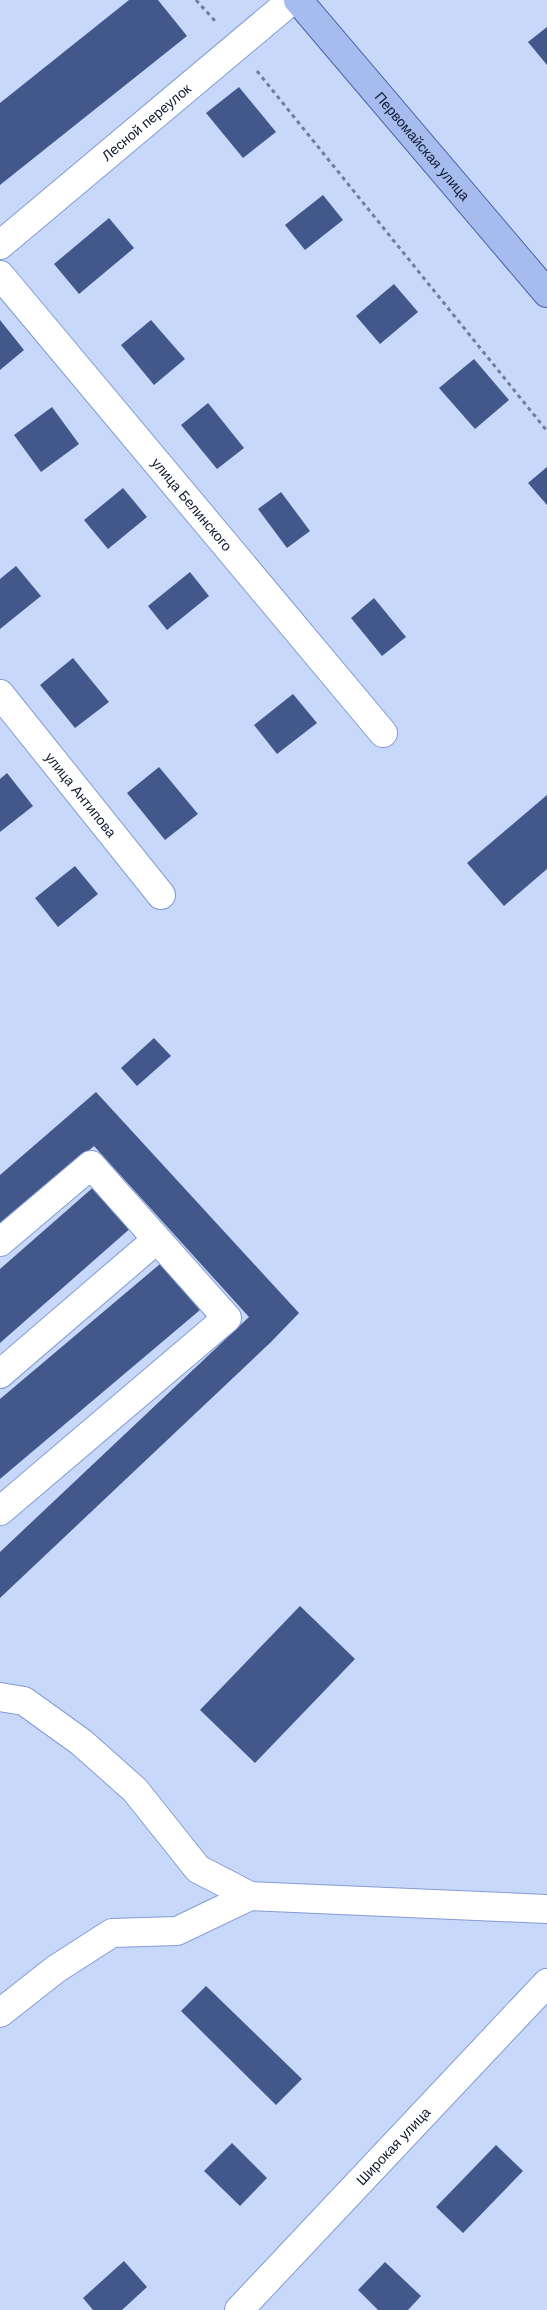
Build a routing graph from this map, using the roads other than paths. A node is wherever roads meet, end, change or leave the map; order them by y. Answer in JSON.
{"nodes":[{"id":1,"x":292,"y":0,"type":"edge"},
{"id":2,"x":298,"y":0,"type":"edge"},
{"id":3,"x":0,"y":245,"type":"edge"},
{"id":4,"x":0,"y":275,"type":"edge"},
{"id":5,"x":547,"y":293,"type":"edge"},
{"id":6,"x":0,"y":694,"type":"edge"},
{"id":7,"x":383,"y":733,"type":"dead end"},
{"id":8,"x":161,"y":895,"type":"dead end"},
{"id":9,"x":156,"y":1240,"type":"junction"},
{"id":10,"x":0,"y":1242,"type":"edge"},
{"id":11,"x":0,"y":1374,"type":"edge"},
{"id":12,"x":0,"y":1511,"type":"edge"},
{"id":13,"x":0,"y":1697,"type":"edge"},
{"id":14,"x":250,"y":1896,"type":"junction"},
{"id":15,"x":547,"y":1909,"type":"edge"},
{"id":16,"x":547,"y":1983,"type":"edge"},
{"id":17,"x":0,"y":2013,"type":"edge"},
{"id":18,"x":240,"y":2310,"type":"edge"}],
"edges":[{"from":1,"to":3,"type":"street","name":"Лесной переулок"},
{"from":2,"to":5,"type":"main road","name":"Первомайская улица"},
{"from":4,"to":7,"type":"street","name":"улица Белинского"},
{"from":6,"to":8,"type":"street","name":"улица Антипова"},
{"from":9,"to":10,"type":"street"},
{"from":9,"to":11,"type":"street"},
{"from":9,"to":12,"type":"street"},
{"from":13,"to":14,"type":"street"},
{"from":14,"to":15,"type":"street"},
{"from":14,"to":17,"type":"street"},
{"from":16,"to":18,"type":"street","name":"Широкая улица"}]}
